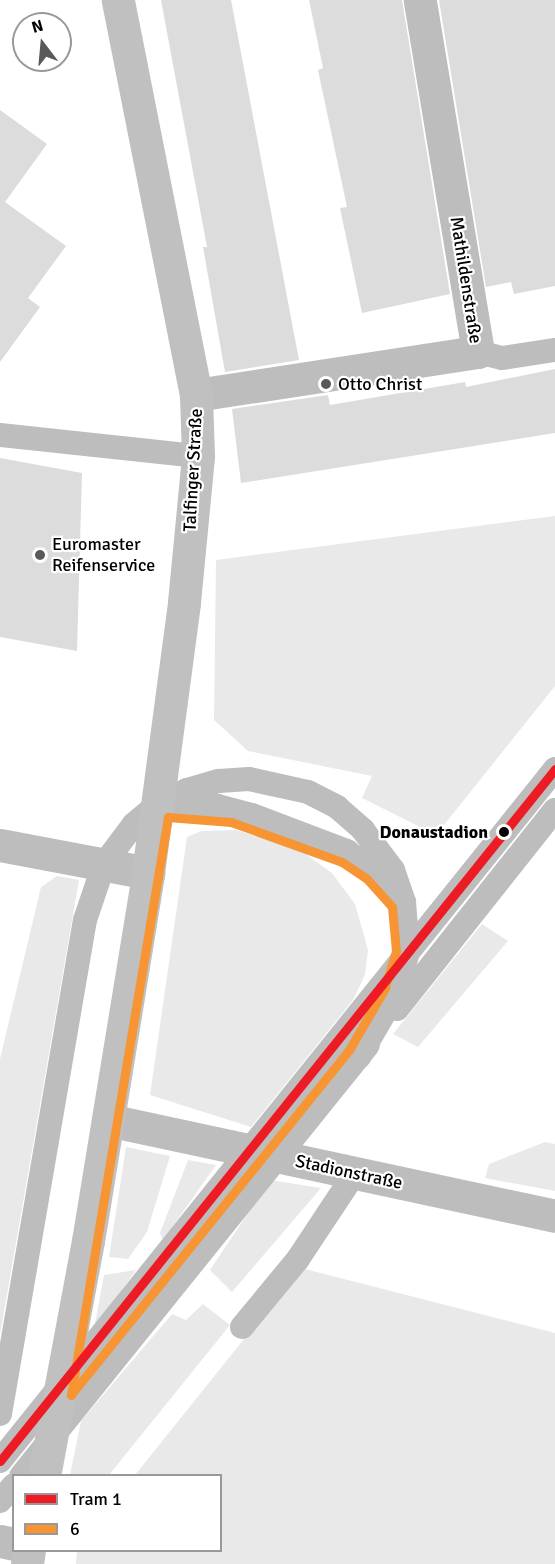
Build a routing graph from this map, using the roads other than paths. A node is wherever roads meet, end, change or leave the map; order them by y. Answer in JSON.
{"nodes":[{"id":1,"x":118,"y":0,"type":"edge"},
{"id":2,"x":420,"y":0,"type":"edge"},
{"id":3,"x":555,"y":350,"type":"edge"},
{"id":4,"x":478,"y":352,"type":"junction"},
{"id":5,"x":196,"y":395,"type":"junction"},
{"id":6,"x":0,"y":435,"type":"edge"},
{"id":7,"x":198,"y":456,"type":"junction"},
{"id":8,"x":555,"y":769,"type":"edge"},
{"id":9,"x":159,"y":804,"type":"junction"},
{"id":10,"x":555,"y":810,"type":"edge"},
{"id":11,"x":0,"y":845,"type":"edge"},
{"id":12,"x":104,"y":864,"type":"junction"},
{"id":13,"x":148,"y":873,"type":"junction"},
{"id":14,"x":404,"y":902,"type":"junction"},
{"id":15,"x":408,"y":952,"type":"junction"},
{"id":16,"x":359,"y":1057,"type":"junction"},
{"id":17,"x":108,"y":1119,"type":"junction"},
{"id":18,"x":264,"y":1153,"type":"junction"},
{"id":19,"x":355,"y":1173,"type":"junction"},
{"id":20,"x":555,"y":1216,"type":"edge"},
{"id":21,"x":242,"y":1327,"type":"dead end"},
{"id":22,"x":62,"y":1384,"type":"junction"},
{"id":23,"x":0,"y":1414,"type":"edge"},
{"id":24,"x":50,"y":1441,"type":"junction"},
{"id":25,"x":0,"y":1461,"type":"edge"},
{"id":26,"x":23,"y":1474,"type":"edge"},
{"id":27,"x":44,"y":1474,"type":"edge"},
{"id":28,"x":12,"y":1487,"type":"edge"},
{"id":29,"x":0,"y":1501,"type":"edge"}],
"edges":[{"from":1,"to":5,"type":"street","name":"Talfinger Straße"},
{"from":2,"to":4,"type":"street","name":"Mathildenstraße"},
{"from":3,"to":4,"type":"lane"},
{"from":4,"to":5,"type":"street","name":"Mathildenstraße"},
{"from":5,"to":7,"type":"street","name":"Talfinger Straße"},
{"from":6,"to":7,"type":"lane"},
{"from":7,"to":9,"type":"street","name":"Talfinger Straße"},
{"from":8,"to":15,"type":"lane"},
{"from":9,"to":12,"type":"lane"},
{"from":9,"to":13,"type":"street","name":"Talfinger Straße"},
{"from":9,"to":14,"type":"lane"},
{"from":9,"to":14,"type":"lane"},
{"from":10,"to":16,"type":"lane"},
{"from":11,"to":12,"type":"street"},
{"from":12,"to":13,"type":"street"},
{"from":12,"to":23,"type":"lane"},
{"from":13,"to":17,"type":"street","name":"Talfinger Straße"},
{"from":14,"to":15,"type":"lane"},
{"from":15,"to":16,"type":"lane"},
{"from":15,"to":18,"type":"lane"},
{"from":16,"to":18,"type":"lane"},
{"from":17,"to":18,"type":"street","name":"Stadionstraße"},
{"from":17,"to":22,"type":"street","name":"Talfinger Straße"},
{"from":18,"to":19,"type":"street","name":"Stadionstraße"},
{"from":18,"to":22,"type":"lane"},
{"from":18,"to":24,"type":"lane"},
{"from":19,"to":20,"type":"street","name":"Stadionstraße"},
{"from":19,"to":21,"type":"lane"},
{"from":22,"to":24,"type":"street","name":"Talfinger Straße"},
{"from":22,"to":25,"type":"lane"},
{"from":24,"to":26,"type":"lane"},
{"from":24,"to":27,"type":"street","name":"Talfinger Straße"},
{"from":28,"to":29,"type":"lane"}]}
